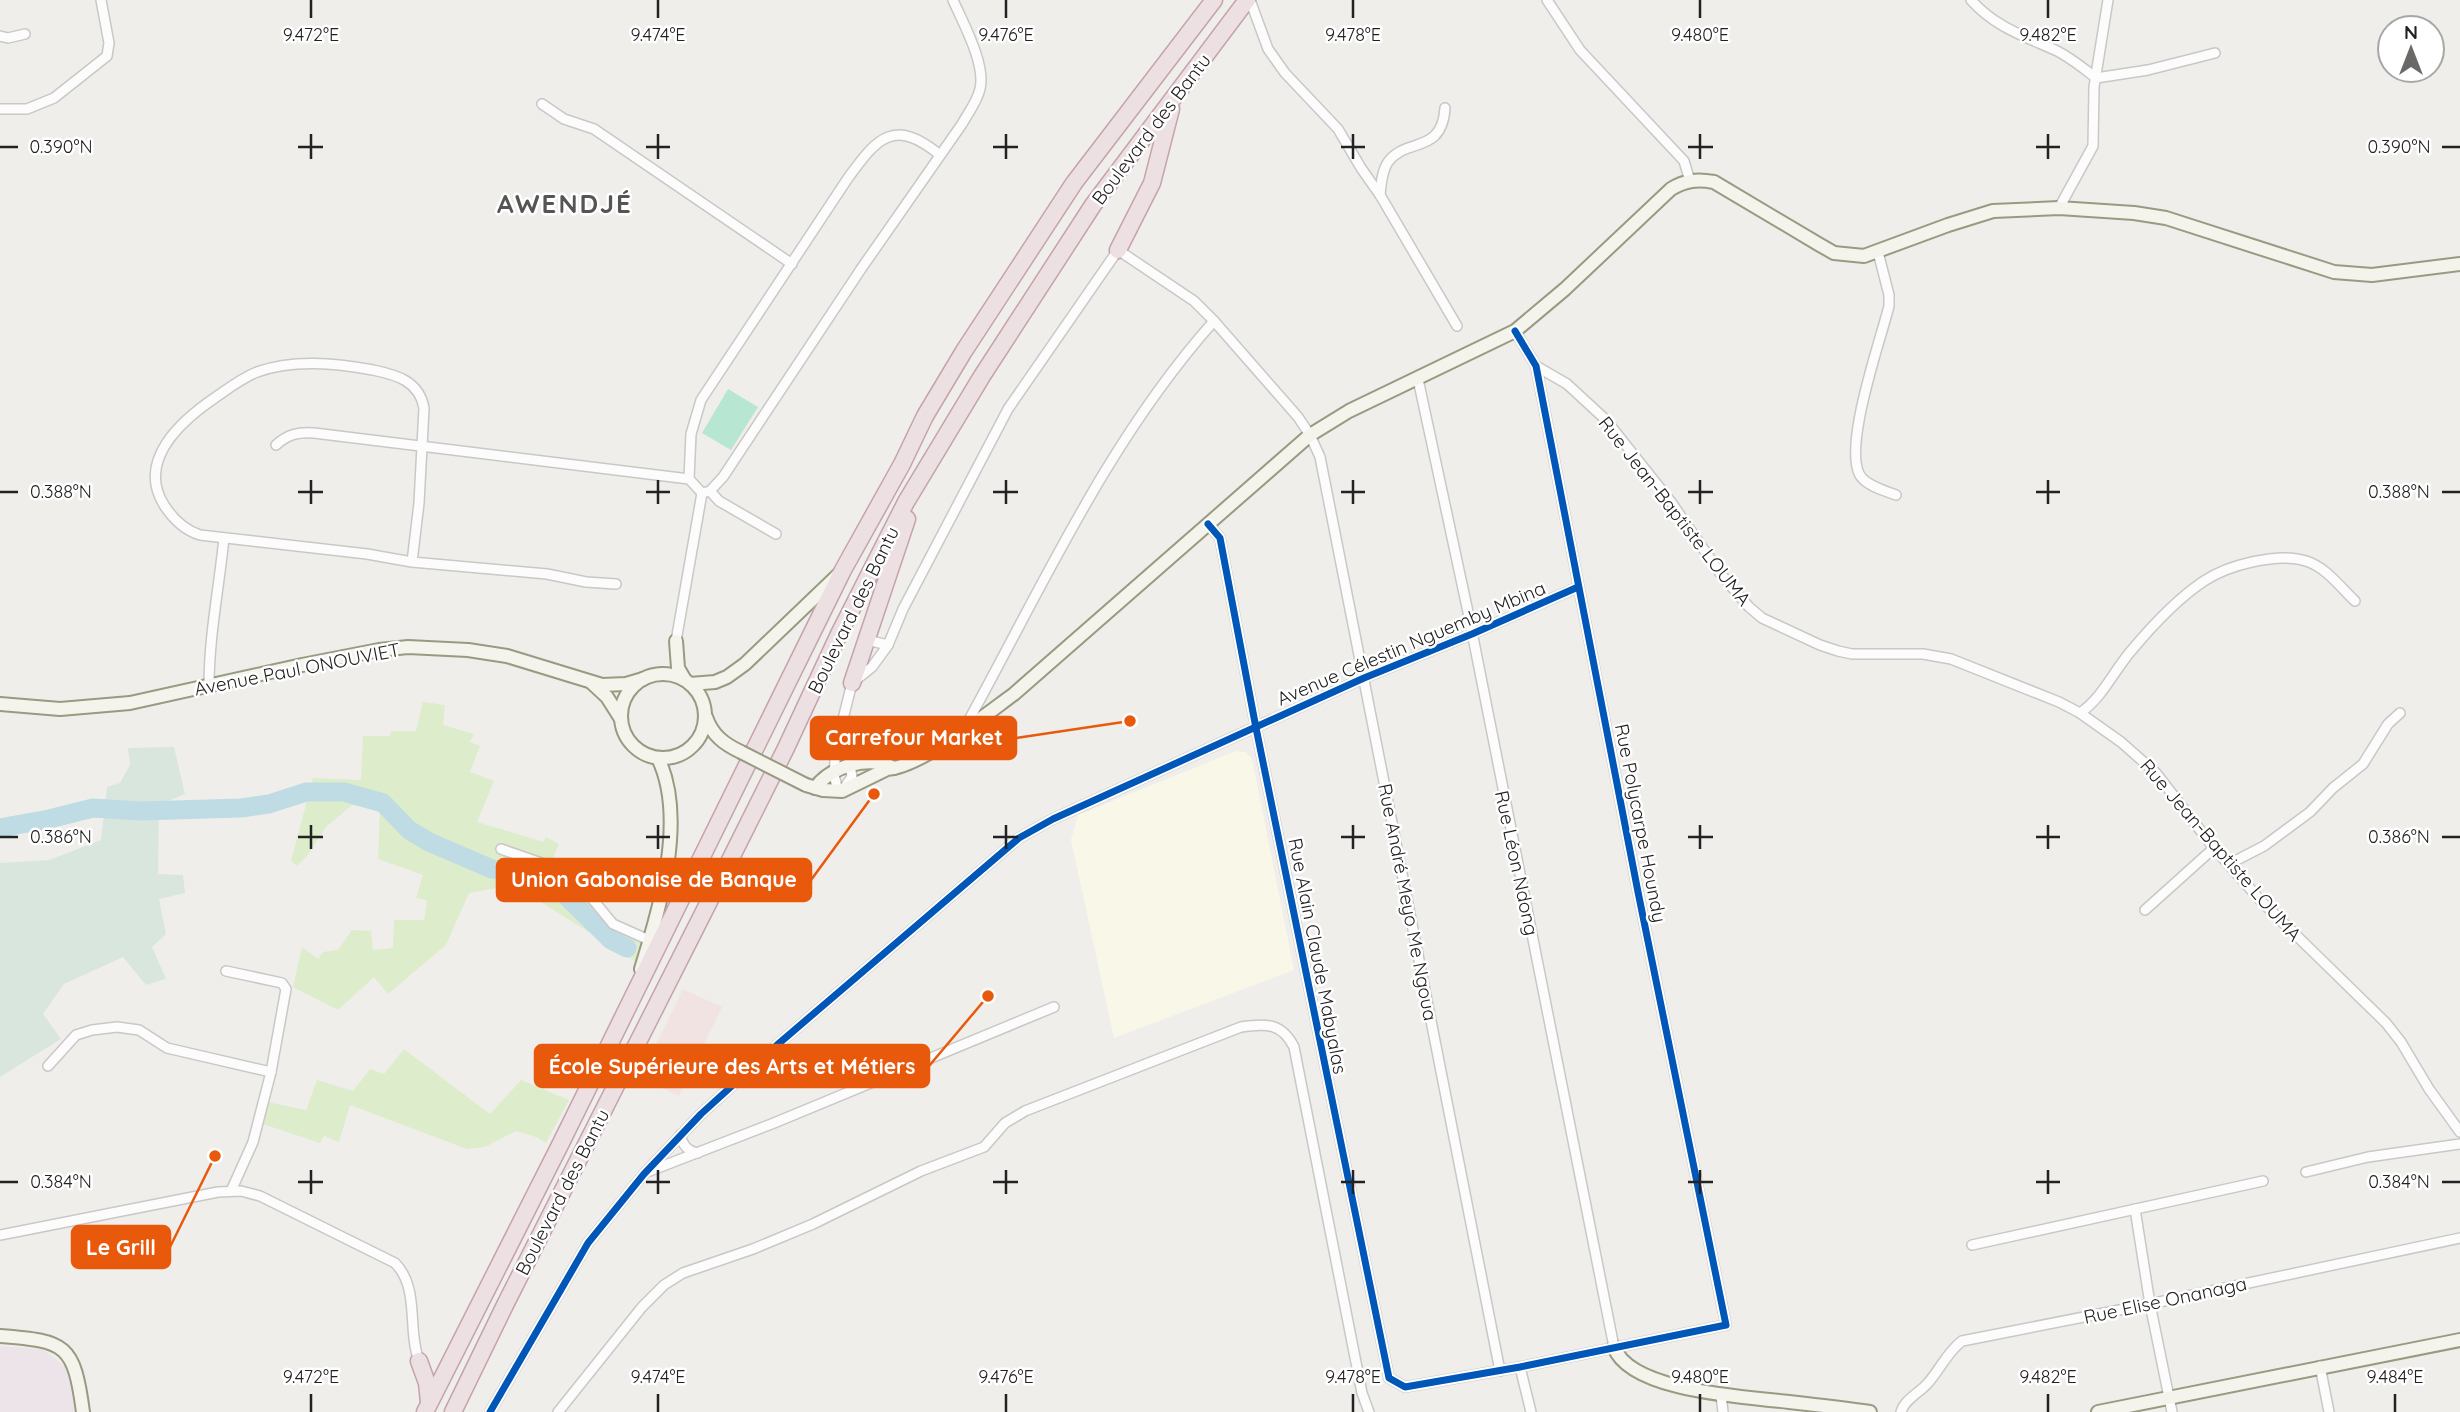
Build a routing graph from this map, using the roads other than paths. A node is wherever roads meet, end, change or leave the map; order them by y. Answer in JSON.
{"nodes":[{"id":1,"x":101,"y":0,"type":"edge"},
{"id":2,"x":953,"y":0,"type":"edge"},
{"id":3,"x":1214,"y":0,"type":"edge"},
{"id":4,"x":1249,"y":0,"type":"edge"},
{"id":5,"x":1546,"y":0,"type":"edge"},
{"id":6,"x":1971,"y":0,"type":"edge"},
{"id":7,"x":2108,"y":0,"type":"edge"},
{"id":8,"x":25,"y":34,"type":"dead end"},
{"id":9,"x":0,"y":36,"type":"edge"},
{"id":10,"x":2215,"y":53,"type":"dead end"},
{"id":11,"x":2096,"y":78,"type":"junction"},
{"id":12,"x":1172,"y":103,"type":"junction"},
{"id":13,"x":542,"y":104,"type":"dead end"},
{"id":14,"x":1445,"y":108,"type":"dead end"},
{"id":15,"x":0,"y":109,"type":"edge"},
{"id":16,"x":940,"y":155,"type":"junction"},
{"id":17,"x":1690,"y":181,"type":"junction"},
{"id":18,"x":1380,"y":195,"type":"junction"},
{"id":19,"x":2059,"y":208,"type":"junction"},
{"id":20,"x":1118,"y":250,"type":"junction"},
{"id":21,"x":1878,"y":252,"type":"junction"},
{"id":22,"x":792,"y":264,"type":"junction"},
{"id":23,"x":2460,"y":264,"type":"edge"},
{"id":24,"x":1214,"y":321,"type":"junction"},
{"id":25,"x":1457,"y":326,"type":"dead end"},
{"id":26,"x":1516,"y":331,"type":"junction"},
{"id":27,"x":1536,"y":366,"type":"junction"},
{"id":28,"x":1418,"y":379,"type":"junction"},
{"id":29,"x":1310,"y":435,"type":"junction"},
{"id":30,"x":276,"y":445,"type":"dead end"},
{"id":31,"x":421,"y":447,"type":"junction"},
{"id":32,"x":689,"y":479,"type":"junction"},
{"id":33,"x":706,"y":492,"type":"junction"},
{"id":34,"x":1896,"y":495,"type":"dead end"},
{"id":35,"x":906,"y":502,"type":"junction"},
{"id":36,"x":1208,"y":524,"type":"junction"},
{"id":37,"x":776,"y":534,"type":"dead end"},
{"id":38,"x":224,"y":538,"type":"junction"},
{"id":39,"x":412,"y":562,"type":"junction"},
{"id":40,"x":844,"y":570,"type":"junction"},
{"id":41,"x":616,"y":584,"type":"dead end"},
{"id":42,"x":1578,"y":587,"type":"junction"},
{"id":43,"x":2355,"y":601,"type":"dead end"},
{"id":44,"x":1472,"y":634,"type":"junction"},
{"id":45,"x":867,"y":640,"type":"junction"},
{"id":46,"x":676,"y":641,"type":"junction"},
{"id":47,"x":888,"y":645,"type":"junction"},
{"id":48,"x":649,"y":677,"type":"junction"},
{"id":49,"x":1364,"y":678,"type":"junction"},
{"id":50,"x":592,"y":682,"type":"junction"},
{"id":51,"x":688,"y":682,"type":"junction"},
{"id":52,"x":852,"y":683,"type":"junction"},
{"id":53,"x":209,"y":686,"type":"junction"},
{"id":54,"x":0,"y":704,"type":"edge"},
{"id":55,"x":2080,"y":713,"type":"junction"},
{"id":56,"x":2400,"y":713,"type":"dead end"},
{"id":57,"x":705,"y":715,"type":"junction"},
{"id":58,"x":621,"y":719,"type":"junction"},
{"id":59,"x":1255,"y":728,"type":"junction"},
{"id":60,"x":842,"y":731,"type":"junction"},
{"id":61,"x":963,"y":732,"type":"junction"},
{"id":62,"x":726,"y":745,"type":"junction"},
{"id":63,"x":687,"y":751,"type":"junction"},
{"id":64,"x":658,"y":758,"type":"junction"},
{"id":65,"x":850,"y":767,"type":"junction"},
{"id":66,"x":894,"y":768,"type":"junction"},
{"id":67,"x":835,"y":769,"type":"junction"},
{"id":68,"x":811,"y":786,"type":"junction"},
{"id":69,"x":840,"y":791,"type":"junction"},
{"id":70,"x":2214,"y":848,"type":"junction"},
{"id":71,"x":501,"y":849,"type":"dead end"},
{"id":72,"x":2229,"y":864,"type":"junction"},
{"id":73,"x":2144,"y":910,"type":"dead end"},
{"id":74,"x":649,"y":940,"type":"junction"},
{"id":75,"x":226,"y":971,"type":"dead end"},
{"id":76,"x":633,"y":994,"type":"junction"},
{"id":77,"x":1054,"y":1007,"type":"dead end"},
{"id":78,"x":48,"y":1066,"type":"dead end"},
{"id":79,"x":271,"y":1072,"type":"junction"},
{"id":80,"x":2460,"y":1132,"type":"edge"},
{"id":81,"x":680,"y":1135,"type":"junction"},
{"id":82,"x":2460,"y":1144,"type":"edge"},
{"id":83,"x":698,"y":1153,"type":"junction"},
{"id":84,"x":2306,"y":1172,"type":"dead end"},
{"id":85,"x":644,"y":1174,"type":"junction"},
{"id":86,"x":2263,"y":1181,"type":"dead end"},
{"id":87,"x":231,"y":1191,"type":"junction"},
{"id":88,"x":2135,"y":1209,"type":"junction"},
{"id":89,"x":0,"y":1235,"type":"edge"},
{"id":90,"x":2460,"y":1238,"type":"edge"},
{"id":91,"x":1972,"y":1245,"type":"dead end"},
{"id":92,"x":2150,"y":1304,"type":"junction"},
{"id":93,"x":0,"y":1336,"type":"edge"},
{"id":94,"x":2460,"y":1340,"type":"edge"},
{"id":95,"x":1614,"y":1347,"type":"junction"},
{"id":96,"x":419,"y":1361,"type":"junction"},
{"id":97,"x":449,"y":1365,"type":"junction"},
{"id":98,"x":2320,"y":1366,"type":"junction"},
{"id":99,"x":1520,"y":1367,"type":"junction"},
{"id":100,"x":1500,"y":1371,"type":"junction"},
{"id":101,"x":1721,"y":1395,"type":"junction"},
{"id":102,"x":2169,"y":1397,"type":"junction"},
{"id":103,"x":427,"y":1407,"type":"edge"},
{"id":104,"x":1819,"y":1408,"type":"edge"},
{"id":105,"x":83,"y":1412,"type":"edge"},
{"id":106,"x":453,"y":1412,"type":"edge"},
{"id":107,"x":491,"y":1412,"type":"edge"},
{"id":108,"x":558,"y":1412,"type":"edge"},
{"id":109,"x":1369,"y":1412,"type":"edge"},
{"id":110,"x":1531,"y":1412,"type":"edge"},
{"id":111,"x":1723,"y":1412,"type":"edge"},
{"id":112,"x":1870,"y":1412,"type":"edge"},
{"id":113,"x":1901,"y":1412,"type":"edge"},
{"id":114,"x":2098,"y":1412,"type":"edge"},
{"id":115,"x":2172,"y":1412,"type":"edge"},
{"id":116,"x":2329,"y":1412,"type":"edge"}],
"edges":[{"from":1,"to":15,"type":"street"},
{"from":2,"to":16,"type":"street"},
{"from":3,"to":40,"type":"highway","name":"Boulevard des Bantu"},
{"from":4,"to":12,"type":"highway","name":"Boulevard des Bantu"},
{"from":4,"to":18,"type":"street"},
{"from":5,"to":17,"type":"street"},
{"from":6,"to":11,"type":"street"},
{"from":7,"to":11,"type":"street"},
{"from":8,"to":9,"type":"street"},
{"from":10,"to":11,"type":"street"},
{"from":11,"to":19,"type":"street"},
{"from":12,"to":20,"type":"highway"},
{"from":12,"to":35,"type":"highway","name":"Boulevard des Bantu"},
{"from":13,"to":22,"type":"street"},
{"from":14,"to":18,"type":"street"},
{"from":16,"to":22,"type":"street"},
{"from":16,"to":33,"type":"street"},
{"from":17,"to":21,"type":"main road"},
{"from":17,"to":26,"type":"main road"},
{"from":18,"to":25,"type":"street"},
{"from":19,"to":21,"type":"main road"},
{"from":19,"to":23,"type":"main road"},
{"from":20,"to":24,"type":"street","name":"Rue André Meyo Me Ngoua"},
{"from":20,"to":47,"type":"street"},
{"from":21,"to":34,"type":"street"},
{"from":22,"to":32,"type":"street"},
{"from":24,"to":29,"type":"street","name":"Rue André Meyo Me Ngoua"},
{"from":24,"to":61,"type":"street"},
{"from":26,"to":27,"type":"street","name":"Rue Polycarpe Houndy"},
{"from":26,"to":28,"type":"main road"},
{"from":27,"to":42,"type":"street","name":"Rue Polycarpe Houndy"},
{"from":27,"to":55,"type":"street","name":"Rue Jean-Baptiste LOUMA"},
{"from":28,"to":29,"type":"main road"},
{"from":28,"to":44,"type":"street","name":"Rue Léon Ndong"},
{"from":29,"to":36,"type":"main road"},
{"from":29,"to":49,"type":"street","name":"Rue André Meyo Me Ngoua"},
{"from":30,"to":31,"type":"street"},
{"from":31,"to":32,"type":"street"},
{"from":31,"to":38,"type":"street"},
{"from":31,"to":39,"type":"street"},
{"from":32,"to":33,"type":"street"},
{"from":33,"to":37,"type":"street"},
{"from":33,"to":46,"type":"street"},
{"from":35,"to":45,"type":"highway"},
{"from":35,"to":106,"type":"highway","name":"Boulevard des Bantu"},
{"from":36,"to":59,"type":"street","name":"Rue Alain Claude Mabyalas"},
{"from":36,"to":61,"type":"main road"},
{"from":38,"to":39,"type":"street"},
{"from":38,"to":53,"type":"street"},
{"from":39,"to":41,"type":"street"},
{"from":40,"to":51,"type":"main road"},
{"from":40,"to":76,"type":"highway","name":"Boulevard des Bantu"},
{"from":42,"to":44,"type":"street","name":"Avenue Célestin Nguemby Mbina"},
{"from":42,"to":95,"type":"street","name":"Rue Polycarpe Houndy"},
{"from":43,"to":55,"type":"street"},
{"from":44,"to":49,"type":"street","name":"Avenue Célestin Nguemby Mbina"},
{"from":44,"to":95,"type":"street","name":"Rue Léon Ndong"},
{"from":45,"to":47,"type":"street"},
{"from":45,"to":52,"type":"highway"},
{"from":46,"to":48,"type":"main road"},
{"from":46,"to":51,"type":"main road"},
{"from":47,"to":52,"type":"street"},
{"from":48,"to":50,"type":"main road","name":"Avenue Paul ONOUVIET"},
{"from":48,"to":51,"type":"main road"},
{"from":48,"to":58,"type":"main road"},
{"from":49,"to":59,"type":"street","name":"Avenue Célestin Nguemby Mbina"},
{"from":49,"to":100,"type":"street","name":"Rue André Meyo Me Ngoua"},
{"from":50,"to":53,"type":"main road","name":"Avenue Paul ONOUVIET"},
{"from":50,"to":58,"type":"main road"},
{"from":51,"to":57,"type":"main road"},
{"from":52,"to":60,"type":"street"},
{"from":53,"to":54,"type":"main road","name":"Avenue Paul ONOUVIET"},
{"from":55,"to":70,"type":"street","name":"Rue Jean-Baptiste LOUMA"},
{"from":56,"to":72,"type":"street"},
{"from":57,"to":62,"type":"main road"},
{"from":57,"to":63,"type":"main road"},
{"from":58,"to":64,"type":"main road"},
{"from":59,"to":81,"type":"street","name":"Avenue Célestin Nguemby Mbina"},
{"from":59,"to":100,"type":"street","name":"Rue Alain Claude Mabyalas"},
{"from":60,"to":65,"type":"street"},
{"from":60,"to":67,"type":"street"},
{"from":61,"to":66,"type":"main road"},
{"from":62,"to":63,"type":"main road"},
{"from":62,"to":68,"type":"main road","bridge":true},
{"from":63,"to":64,"type":"main road"},
{"from":64,"to":74,"type":"main road"},
{"from":65,"to":66,"type":"main road"},
{"from":65,"to":67,"type":"main road"},
{"from":65,"to":69,"type":"street"},
{"from":66,"to":69,"type":"main road"},
{"from":67,"to":68,"type":"main road"},
{"from":67,"to":69,"type":"street"},
{"from":68,"to":69,"type":"main road"},
{"from":70,"to":72,"type":"street","name":"Rue Jean-Baptiste LOUMA"},
{"from":70,"to":73,"type":"street"},
{"from":71,"to":74,"type":"street"},
{"from":72,"to":80,"type":"street","name":"Rue Jean-Baptiste LOUMA"},
{"from":74,"to":76,"type":"main road"},
{"from":75,"to":79,"type":"street"},
{"from":76,"to":97,"type":"highway","name":"Boulevard des Bantu"},
{"from":77,"to":83,"type":"street"},
{"from":78,"to":79,"type":"street"},
{"from":79,"to":87,"type":"street"},
{"from":81,"to":83,"type":"street"},
{"from":81,"to":85,"type":"street","name":"Avenue Célestin Nguemby Mbina"},
{"from":82,"to":84,"type":"street"},
{"from":83,"to":85,"type":"street"},
{"from":85,"to":107,"type":"street","name":"Avenue Célestin Nguemby Mbina"},
{"from":86,"to":88,"type":"street"},
{"from":87,"to":89,"type":"street"},
{"from":87,"to":96,"type":"street"},
{"from":88,"to":91,"type":"street"},
{"from":88,"to":92,"type":"street"},
{"from":90,"to":92,"type":"street","name":"Rue Elise Onanaga"},
{"from":92,"to":102,"type":"street"},
{"from":92,"to":113,"type":"street","name":"Rue Elise Onanaga"},
{"from":93,"to":105,"type":"main road"},
{"from":94,"to":98,"type":"main road"},
{"from":95,"to":99,"type":"street"},
{"from":95,"to":101,"type":"main road"},
{"from":96,"to":97,"type":"highway"},
{"from":96,"to":103,"type":"highway"},
{"from":97,"to":103,"type":"highway","name":"Boulevard des Bantu"},
{"from":98,"to":102,"type":"main road"},
{"from":98,"to":116,"type":"street"},
{"from":99,"to":100,"type":"street"},
{"from":99,"to":110,"type":"street"},
{"from":101,"to":104,"type":"main road"},
{"from":101,"to":111,"type":"street"},
{"from":102,"to":114,"type":"main road"},
{"from":102,"to":115,"type":"street"},
{"from":104,"to":112,"type":"main road"},
{"from":108,"to":109,"type":"street"}]}
